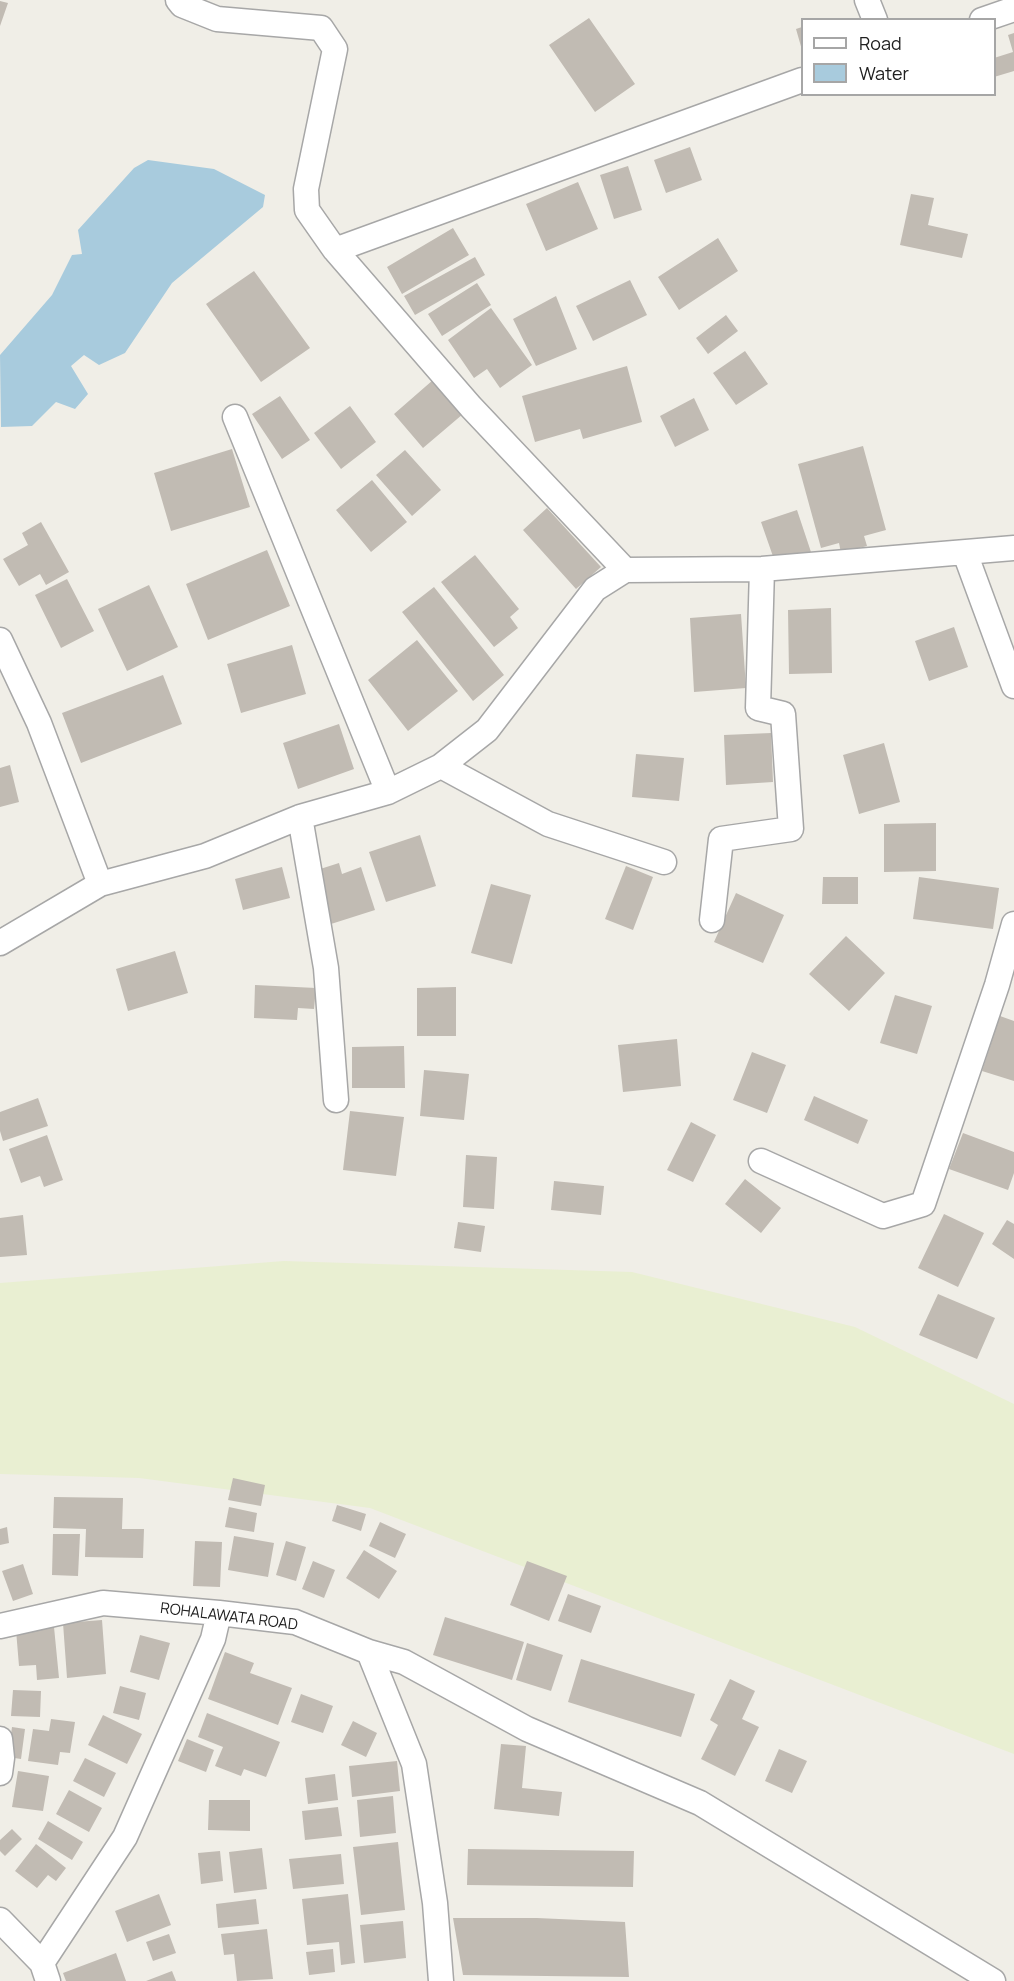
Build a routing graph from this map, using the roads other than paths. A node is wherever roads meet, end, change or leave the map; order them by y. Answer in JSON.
{"nodes":[{"id":1,"x":178,"y":0,"type":"edge"},
{"id":2,"x":867,"y":0,"type":"edge"},
{"id":3,"x":1014,"y":9,"type":"edge"},
{"id":4,"x":874,"y":18,"type":"edge"},
{"id":5,"x":988,"y":18,"type":"edge"},
{"id":6,"x":801,"y":80,"type":"edge"},
{"id":7,"x":335,"y":250,"type":"junction"},
{"id":8,"x":235,"y":417,"type":"dead end"},
{"id":9,"x":1014,"y":548,"type":"edge"},
{"id":10,"x":965,"y":553,"type":"junction"},
{"id":11,"x":762,"y":569,"type":"junction"},
{"id":12,"x":625,"y":570,"type":"junction"},
{"id":13,"x":0,"y":640,"type":"edge"},
{"id":14,"x":1014,"y":686,"type":"edge"},
{"id":15,"x":441,"y":766,"type":"junction"},
{"id":16,"x":388,"y":792,"type":"junction"},
{"id":17,"x":300,"y":817,"type":"junction"},
{"id":18,"x":663,"y":862,"type":"dead end"},
{"id":19,"x":100,"y":884,"type":"junction"},
{"id":20,"x":712,"y":920,"type":"dead end"},
{"id":21,"x":1014,"y":924,"type":"edge"},
{"id":22,"x":0,"y":943,"type":"edge"},
{"id":23,"x":336,"y":1100,"type":"dead end"},
{"id":24,"x":761,"y":1161,"type":"dead end"},
{"id":25,"x":219,"y":1613,"type":"junction"},
{"id":26,"x":0,"y":1626,"type":"edge"},
{"id":27,"x":369,"y":1652,"type":"junction"},
{"id":28,"x":0,"y":1739,"type":"edge"},
{"id":29,"x":0,"y":1773,"type":"edge"},
{"id":30,"x":0,"y":1920,"type":"edge"},
{"id":31,"x":45,"y":1972,"type":"edge"},
{"id":32,"x":441,"y":1981,"type":"edge"},
{"id":33,"x":993,"y":1981,"type":"edge"}],
"edges":[{"from":1,"to":7,"type":"street"},
{"from":2,"to":4,"type":"street"},
{"from":3,"to":5,"type":"street"},
{"from":6,"to":7,"type":"street"},
{"from":7,"to":12,"type":"street"},
{"from":8,"to":16,"type":"street"},
{"from":9,"to":10,"type":"street"},
{"from":10,"to":11,"type":"street"},
{"from":10,"to":14,"type":"street"},
{"from":11,"to":12,"type":"street"},
{"from":11,"to":20,"type":"street"},
{"from":12,"to":15,"type":"street"},
{"from":13,"to":19,"type":"street"},
{"from":15,"to":16,"type":"street"},
{"from":15,"to":18,"type":"street"},
{"from":16,"to":17,"type":"street"},
{"from":17,"to":19,"type":"street"},
{"from":17,"to":23,"type":"street"},
{"from":19,"to":22,"type":"street"},
{"from":21,"to":24,"type":"street"},
{"from":25,"to":26,"type":"street","name":"ROHALAWATA ROAD"},
{"from":25,"to":27,"type":"street","name":"ROHALAWATA ROAD"},
{"from":25,"to":31,"type":"street"},
{"from":27,"to":32,"type":"street"},
{"from":27,"to":33,"type":"street","name":"ROHALAWATA ROAD"},
{"from":28,"to":29,"type":"street"},
{"from":30,"to":31,"type":"street"}]}
